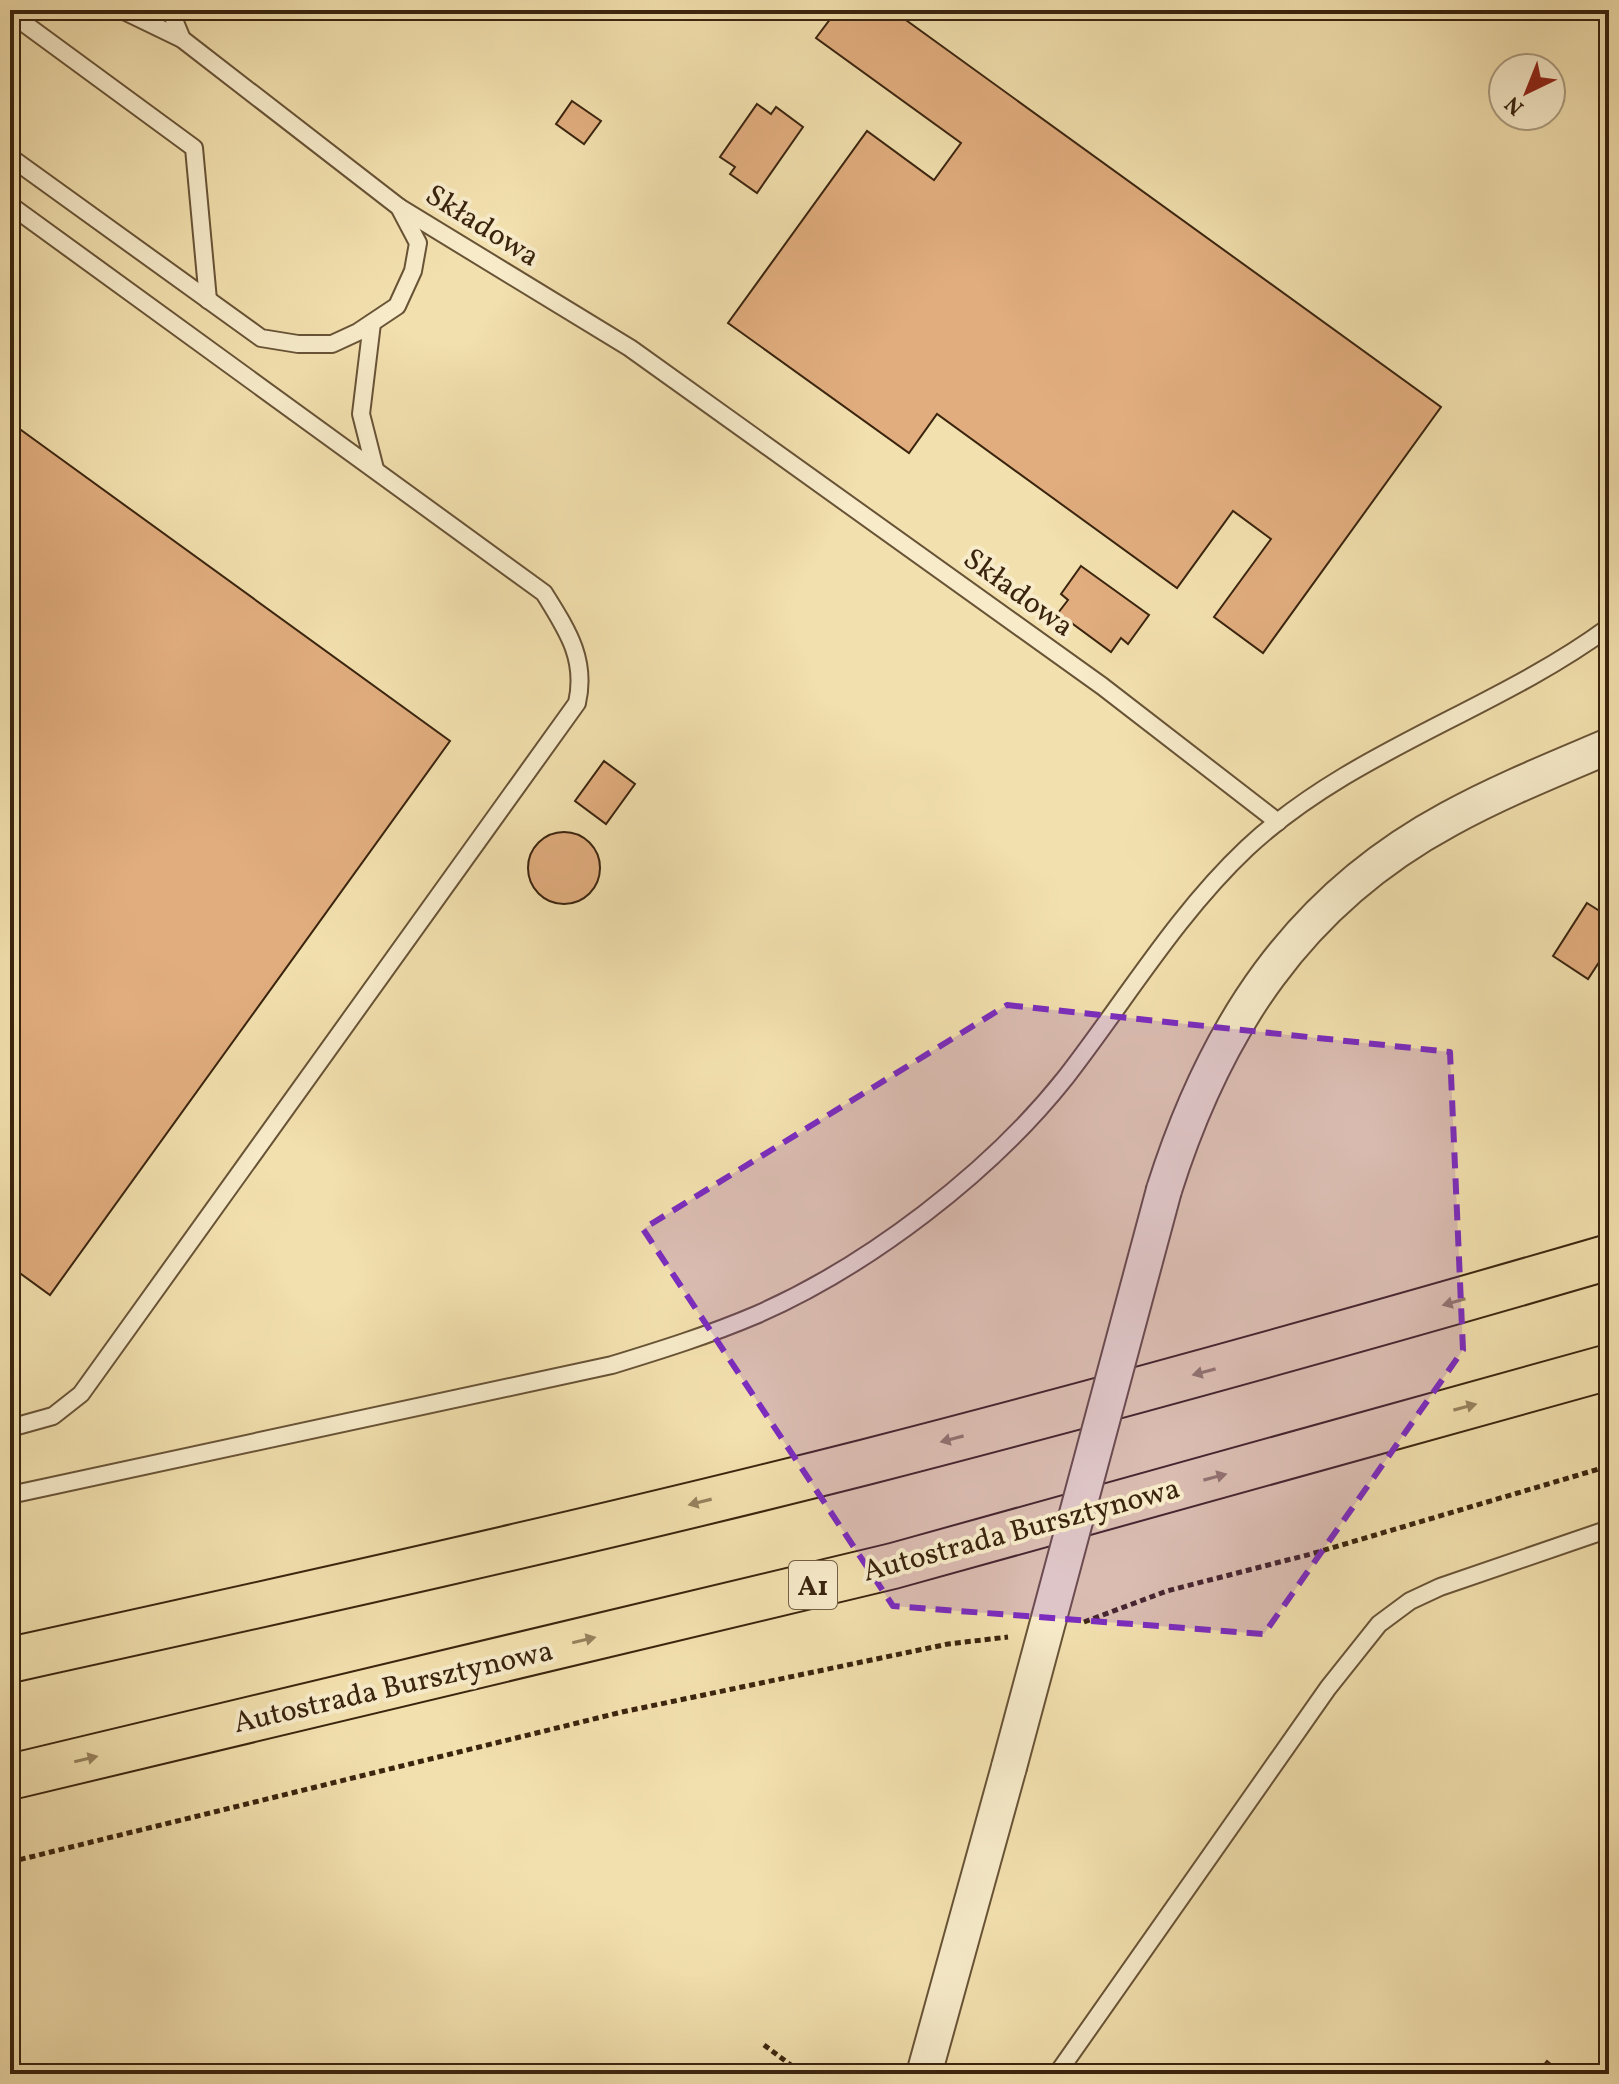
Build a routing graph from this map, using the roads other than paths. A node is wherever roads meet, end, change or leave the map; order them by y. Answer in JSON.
{"nodes":[{"id":1,"x":122,"y":10,"type":"edge"},
{"id":2,"x":170,"y":10,"type":"edge"},
{"id":3,"x":10,"y":13,"type":"edge"},
{"id":4,"x":182,"y":39,"type":"junction"},
{"id":5,"x":10,"y":157,"type":"edge"},
{"id":6,"x":10,"y":205,"type":"edge"},
{"id":7,"x":399,"y":207,"type":"junction"},
{"id":8,"x":208,"y":300,"type":"junction"},
{"id":9,"x":372,"y":323,"type":"junction"},
{"id":10,"x":375,"y":469,"type":"junction"},
{"id":11,"x":1609,"y":627,"type":"edge"},
{"id":12,"x":1609,"y":746,"type":"edge"},
{"id":13,"x":1278,"y":822,"type":"junction"},
{"id":14,"x":1609,"y":1257,"type":"edge"},
{"id":15,"x":1609,"y":1367,"type":"edge"},
{"id":16,"x":10,"y":1428,"type":"edge"},
{"id":17,"x":10,"y":1495,"type":"edge"},
{"id":18,"x":1609,"y":1529,"type":"edge"},
{"id":19,"x":10,"y":1660,"type":"edge"},
{"id":20,"x":10,"y":1777,"type":"edge"},
{"id":21,"x":924,"y":2074,"type":"edge"},
{"id":22,"x":1057,"y":2074,"type":"edge"}],
"edges":[{"from":1,"to":4,"type":"lane","name":"Składowa"},
{"from":2,"to":4,"type":"lane"},
{"from":3,"to":8,"type":"lane"},
{"from":4,"to":7,"type":"lane","name":"Składowa"},
{"from":5,"to":8,"type":"lane"},
{"from":6,"to":10,"type":"lane"},
{"from":7,"to":9,"type":"lane"},
{"from":7,"to":13,"type":"lane","name":"Składowa"},
{"from":8,"to":9,"type":"lane"},
{"from":9,"to":10,"type":"lane"},
{"from":10,"to":16,"type":"lane"},
{"from":11,"to":13,"type":"lane"},
{"from":12,"to":21,"type":"street","bridge":true},
{"from":13,"to":17,"type":"lane"},
{"from":14,"to":19,"type":"highway","one_way":true},
{"from":20,"to":15,"type":"highway","name":"Autostrada Bursztynowa","number":"A1","one_way":true},
{"from":18,"to":22,"type":"lane"}]}
